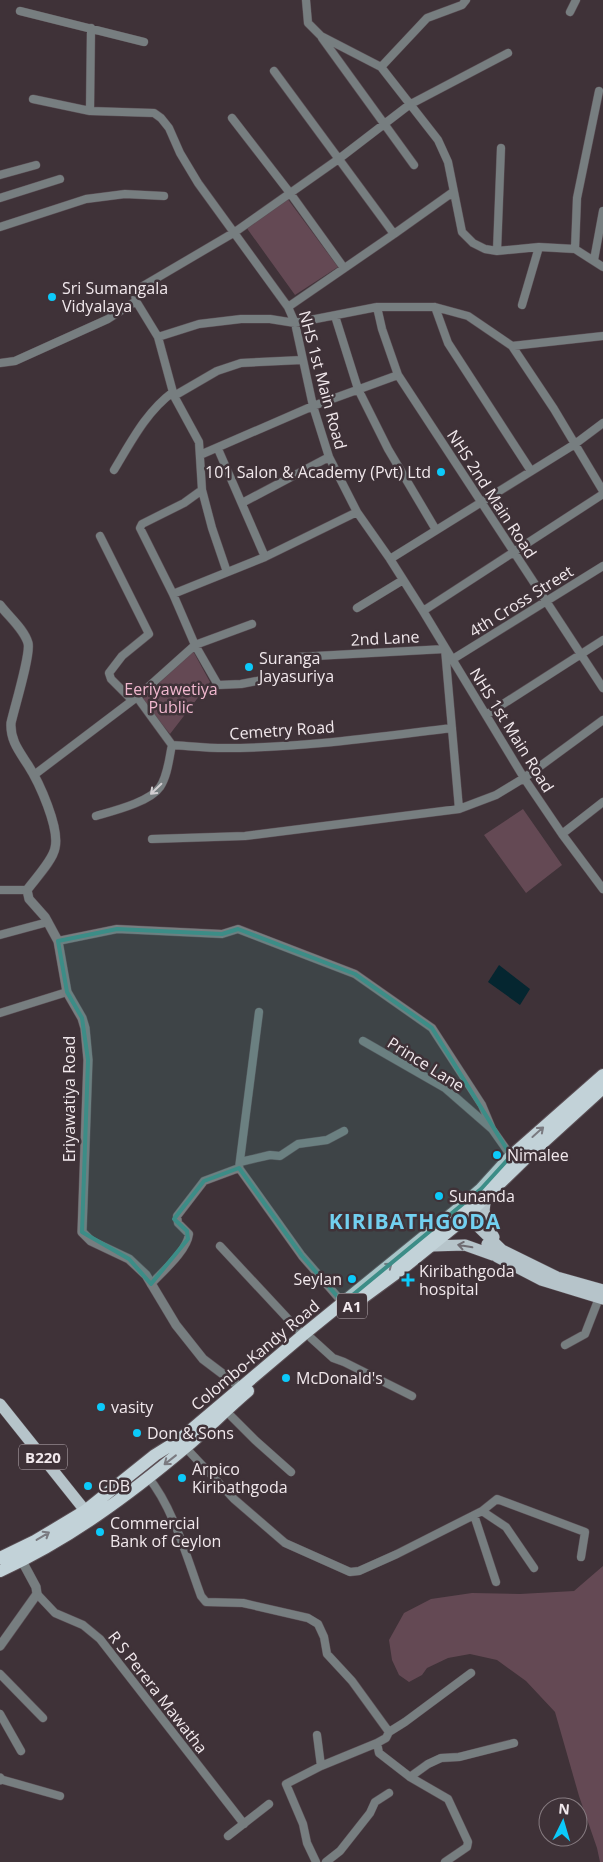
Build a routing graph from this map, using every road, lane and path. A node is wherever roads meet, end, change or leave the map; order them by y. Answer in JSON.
{"nodes":[{"id":1,"x":306,"y":0,"type":"edge"},
{"id":2,"x":466,"y":0,"type":"edge"},
{"id":3,"x":576,"y":0,"type":"edge"},
{"id":4,"x":20,"y":11,"type":"dead end"},
{"id":5,"x":570,"y":12,"type":"dead end"},
{"id":6,"x":91,"y":28,"type":"junction"},
{"id":7,"x":320,"y":36,"type":"junction"},
{"id":8,"x":144,"y":42,"type":"dead end"},
{"id":9,"x":508,"y":53,"type":"dead end"},
{"id":10,"x":381,"y":67,"type":"junction"},
{"id":11,"x":274,"y":71,"type":"dead end"},
{"id":12,"x":599,"y":91,"type":"dead end"},
{"id":13,"x":33,"y":99,"type":"dead end"},
{"id":14,"x":409,"y":105,"type":"junction"},
{"id":15,"x":90,"y":111,"type":"junction"},
{"id":16,"x":232,"y":118,"type":"dead end"},
{"id":17,"x":385,"y":124,"type":"junction"},
{"id":18,"x":501,"y":148,"type":"dead end"},
{"id":19,"x":340,"y":158,"type":"junction"},
{"id":20,"x":414,"y":165,"type":"dead end"},
{"id":21,"x":36,"y":166,"type":"dead end"},
{"id":22,"x":0,"y":176,"type":"edge"},
{"id":23,"x":60,"y":179,"type":"dead end"},
{"id":24,"x":453,"y":192,"type":"junction"},
{"id":25,"x":290,"y":193,"type":"junction"},
{"id":26,"x":164,"y":196,"type":"dead end"},
{"id":27,"x":0,"y":198,"type":"edge"},
{"id":28,"x":603,"y":211,"type":"edge"},
{"id":29,"x":0,"y":227,"type":"edge"},
{"id":30,"x":235,"y":232,"type":"junction"},
{"id":31,"x":394,"y":234,"type":"junction"},
{"id":32,"x":539,"y":247,"type":"junction"},
{"id":33,"x":575,"y":249,"type":"junction"},
{"id":34,"x":497,"y":251,"type":"junction"},
{"id":35,"x":594,"y":260,"type":"junction"},
{"id":36,"x":603,"y":267,"type":"edge"},
{"id":37,"x":344,"y":268,"type":"junction"},
{"id":38,"x":136,"y":301,"type":"junction"},
{"id":39,"x":522,"y":304,"type":"dead end"},
{"id":40,"x":288,"y":307,"type":"junction"},
{"id":41,"x":377,"y":307,"type":"junction"},
{"id":42,"x":435,"y":307,"type":"junction"},
{"id":43,"x":335,"y":316,"type":"junction"},
{"id":44,"x":294,"y":323,"type":"junction"},
{"id":45,"x":603,"y":336,"type":"edge"},
{"id":46,"x":158,"y":337,"type":"junction"},
{"id":47,"x":512,"y":346,"type":"junction"},
{"id":48,"x":302,"y":360,"type":"junction"},
{"id":49,"x":0,"y":363,"type":"edge"},
{"id":50,"x":398,"y":375,"type":"junction"},
{"id":51,"x":358,"y":389,"type":"junction"},
{"id":52,"x":174,"y":394,"type":"junction"},
{"id":53,"x":312,"y":406,"type":"junction"},
{"id":54,"x":603,"y":423,"type":"edge"},
{"id":55,"x":575,"y":444,"type":"junction"},
{"id":56,"x":218,"y":449,"type":"junction"},
{"id":57,"x":200,"y":455,"type":"junction"},
{"id":58,"x":329,"y":458,"type":"junction"},
{"id":59,"x":114,"y":470,"type":"dead end"},
{"id":60,"x":530,"y":472,"type":"junction"},
{"id":61,"x":202,"y":490,"type":"junction"},
{"id":62,"x":603,"y":492,"type":"edge"},
{"id":63,"x":482,"y":502,"type":"junction"},
{"id":64,"x":242,"y":503,"type":"junction"},
{"id":65,"x":357,"y":512,"type":"junction"},
{"id":66,"x":436,"y":530,"type":"junction"},
{"id":67,"x":100,"y":536,"type":"dead end"},
{"id":68,"x":514,"y":552,"type":"junction"},
{"id":69,"x":265,"y":557,"type":"junction"},
{"id":70,"x":390,"y":558,"type":"junction"},
{"id":71,"x":603,"y":566,"type":"edge"},
{"id":72,"x":227,"y":572,"type":"junction"},
{"id":73,"x":403,"y":580,"type":"junction"},
{"id":74,"x":173,"y":594,"type":"junction"},
{"id":75,"x":545,"y":602,"type":"junction"},
{"id":76,"x":0,"y":605,"type":"edge"},
{"id":77,"x":357,"y":608,"type":"dead end"},
{"id":78,"x":423,"y":611,"type":"junction"},
{"id":79,"x":252,"y":624,"type":"dead end"},
{"id":80,"x":603,"y":640,"type":"edge"},
{"id":81,"x":195,"y":645,"type":"junction"},
{"id":82,"x":445,"y":648,"type":"junction"},
{"id":83,"x":580,"y":655,"type":"junction"},
{"id":84,"x":297,"y":657,"type":"dead end"},
{"id":85,"x":453,"y":659,"type":"junction"},
{"id":86,"x":282,"y":676,"type":"dead end"},
{"id":87,"x":603,"y":688,"type":"edge"},
{"id":88,"x":134,"y":699,"type":"junction"},
{"id":89,"x":486,"y":715,"type":"junction"},
{"id":90,"x":603,"y":720,"type":"edge"},
{"id":91,"x":452,"y":728,"type":"junction"},
{"id":92,"x":172,"y":745,"type":"junction"},
{"id":93,"x":34,"y":775,"type":"junction"},
{"id":94,"x":524,"y":778,"type":"junction"},
{"id":95,"x":603,"y":802,"type":"edge"},
{"id":96,"x":459,"y":809,"type":"junction"},
{"id":97,"x":96,"y":816,"type":"dead end"},
{"id":98,"x":562,"y":834,"type":"junction"},
{"id":99,"x":152,"y":839,"type":"dead end"},
{"id":100,"x":0,"y":890,"type":"edge"},
{"id":101,"x":28,"y":890,"type":"junction"},
{"id":102,"x":603,"y":890,"type":"edge"},
{"id":103,"x":48,"y":922,"type":"junction"},
{"id":104,"x":0,"y":935,"type":"edge"},
{"id":105,"x":58,"y":941,"type":"junction"},
{"id":106,"x":67,"y":992,"type":"junction"},
{"id":107,"x":259,"y":1012,"type":"dead end"},
{"id":108,"x":0,"y":1013,"type":"edge"},
{"id":109,"x":363,"y":1041,"type":"dead end"},
{"id":110,"x":603,"y":1075,"type":"edge"},
{"id":111,"x":603,"y":1088,"type":"edge"},
{"id":112,"x":492,"y":1129,"type":"junction"},
{"id":113,"x":344,"y":1131,"type":"dead end"},
{"id":114,"x":511,"y":1156,"type":"junction"},
{"id":115,"x":240,"y":1165,"type":"junction"},
{"id":116,"x":487,"y":1197,"type":"junction"},
{"id":117,"x":462,"y":1215,"type":"junction"},
{"id":118,"x":220,"y":1246,"type":"dead end"},
{"id":119,"x":432,"y":1246,"type":"junction"},
{"id":120,"x":500,"y":1253,"type":"junction"},
{"id":121,"x":151,"y":1284,"type":"junction"},
{"id":122,"x":602,"y":1296,"type":"edge"},
{"id":123,"x":343,"y":1303,"type":"junction"},
{"id":124,"x":307,"y":1336,"type":"junction"},
{"id":125,"x":565,"y":1346,"type":"dead end"},
{"id":126,"x":240,"y":1387,"type":"junction"},
{"id":127,"x":412,"y":1396,"type":"dead end"},
{"id":128,"x":0,"y":1404,"type":"edge"},
{"id":129,"x":226,"y":1411,"type":"junction"},
{"id":130,"x":186,"y":1447,"type":"junction"},
{"id":131,"x":291,"y":1472,"type":"dead end"},
{"id":132,"x":148,"y":1477,"type":"junction"},
{"id":133,"x":482,"y":1511,"type":"junction"},
{"id":134,"x":474,"y":1515,"type":"junction"},
{"id":135,"x":89,"y":1516,"type":"junction"},
{"id":136,"x":581,"y":1557,"type":"dead end"},
{"id":137,"x":0,"y":1558,"type":"edge"},
{"id":138,"x":22,"y":1561,"type":"junction"},
{"id":139,"x":534,"y":1568,"type":"dead end"},
{"id":140,"x":0,"y":1571,"type":"edge"},
{"id":141,"x":496,"y":1582,"type":"dead end"},
{"id":142,"x":37,"y":1594,"type":"junction"},
{"id":143,"x":0,"y":1646,"type":"edge"},
{"id":144,"x":471,"y":1673,"type":"dead end"},
{"id":145,"x":0,"y":1674,"type":"edge"},
{"id":146,"x":0,"y":1714,"type":"edge"},
{"id":147,"x":43,"y":1718,"type":"dead end"},
{"id":148,"x":389,"y":1732,"type":"junction"},
{"id":149,"x":317,"y":1736,"type":"dead end"},
{"id":150,"x":377,"y":1743,"type":"junction"},
{"id":151,"x":514,"y":1743,"type":"dead end"},
{"id":152,"x":21,"y":1751,"type":"dead end"},
{"id":153,"x":321,"y":1766,"type":"junction"},
{"id":154,"x":410,"y":1777,"type":"junction"},
{"id":155,"x":0,"y":1779,"type":"edge"},
{"id":156,"x":389,"y":1793,"type":"dead end"},
{"id":157,"x":60,"y":1796,"type":"dead end"},
{"id":158,"x":269,"y":1804,"type":"dead end"},
{"id":159,"x":244,"y":1824,"type":"junction"},
{"id":160,"x":228,"y":1836,"type":"dead end"},
{"id":161,"x":316,"y":1862,"type":"edge"},
{"id":162,"x":326,"y":1862,"type":"edge"},
{"id":163,"x":445,"y":1862,"type":"edge"}],
"edges":[{"from":1,"to":7,"type":"street"},
{"from":2,"to":10,"type":"street"},
{"from":3,"to":5,"type":"street"},
{"from":4,"to":6,"type":"street"},
{"from":6,"to":8,"type":"street"},
{"from":6,"to":15,"type":"street"},
{"from":7,"to":10,"type":"street"},
{"from":7,"to":17,"type":"street"},
{"from":9,"to":14,"type":"street"},
{"from":10,"to":14,"type":"street"},
{"from":11,"to":19,"type":"street"},
{"from":12,"to":33,"type":"street"},
{"from":13,"to":15,"type":"street","name":"NHS 1st Main Road"},
{"from":14,"to":17,"type":"street"},
{"from":14,"to":24,"type":"street"},
{"from":15,"to":30,"type":"street","name":"NHS 1st Main Road"},
{"from":16,"to":25,"type":"street"},
{"from":17,"to":19,"type":"street"},
{"from":17,"to":20,"type":"street"},
{"from":18,"to":34,"type":"street"},
{"from":19,"to":25,"type":"street"},
{"from":19,"to":31,"type":"street"},
{"from":21,"to":22,"type":"street"},
{"from":23,"to":27,"type":"street"},
{"from":24,"to":31,"type":"street"},
{"from":24,"to":34,"type":"street"},
{"from":25,"to":30,"type":"street"},
{"from":25,"to":37,"type":"street"},
{"from":26,"to":29,"type":"street"},
{"from":28,"to":35,"type":"street"},
{"from":30,"to":38,"type":"street"},
{"from":30,"to":40,"type":"street","name":"NHS 1st Main Road"},
{"from":31,"to":37,"type":"street"},
{"from":32,"to":33,"type":"street"},
{"from":32,"to":34,"type":"street"},
{"from":32,"to":39,"type":"street"},
{"from":33,"to":35,"type":"street"},
{"from":35,"to":36,"type":"street"},
{"from":37,"to":40,"type":"street"},
{"from":38,"to":46,"type":"street"},
{"from":38,"to":49,"type":"street"},
{"from":40,"to":44,"type":"street","name":"NHS 1st Main Road"},
{"from":41,"to":42,"type":"street"},
{"from":41,"to":43,"type":"street"},
{"from":41,"to":50,"type":"street","name":"NHS 2nd Main Road"},
{"from":42,"to":47,"type":"street"},
{"from":42,"to":60,"type":"street"},
{"from":43,"to":44,"type":"street"},
{"from":43,"to":51,"type":"street"},
{"from":44,"to":46,"type":"street"},
{"from":44,"to":48,"type":"street","name":"NHS 1st Main Road"},
{"from":45,"to":47,"type":"street"},
{"from":46,"to":52,"type":"street"},
{"from":47,"to":55,"type":"street"},
{"from":48,"to":52,"type":"street"},
{"from":48,"to":53,"type":"street","name":"NHS 1st Main Road"},
{"from":50,"to":51,"type":"street"},
{"from":50,"to":63,"type":"street","name":"NHS 2nd Main Road"},
{"from":51,"to":53,"type":"street"},
{"from":51,"to":66,"type":"street"},
{"from":52,"to":57,"type":"street"},
{"from":52,"to":59,"type":"street"},
{"from":53,"to":56,"type":"street"},
{"from":53,"to":58,"type":"street","name":"NHS 1st Main Road"},
{"from":54,"to":55,"type":"street"},
{"from":55,"to":60,"type":"street"},
{"from":55,"to":62,"type":"street"},
{"from":56,"to":57,"type":"street"},
{"from":56,"to":64,"type":"street"},
{"from":57,"to":61,"type":"street"},
{"from":58,"to":64,"type":"street"},
{"from":58,"to":65,"type":"street","name":"NHS 1st Main Road"},
{"from":60,"to":63,"type":"street"},
{"from":61,"to":72,"type":"street"},
{"from":61,"to":74,"type":"street"},
{"from":62,"to":68,"type":"street"},
{"from":63,"to":66,"type":"street"},
{"from":63,"to":68,"type":"street","name":"NHS 2nd Main Road"},
{"from":64,"to":69,"type":"street"},
{"from":65,"to":69,"type":"street"},
{"from":65,"to":70,"type":"street","name":"NHS 1st Main Road"},
{"from":66,"to":70,"type":"street"},
{"from":67,"to":88,"type":"street"},
{"from":68,"to":75,"type":"street","name":"NHS 2nd Main Road"},
{"from":68,"to":78,"type":"street"},
{"from":69,"to":72,"type":"street"},
{"from":70,"to":73,"type":"street","name":"NHS 1st Main Road"},
{"from":71,"to":75,"type":"street","name":"4th Cross Street"},
{"from":72,"to":74,"type":"street"},
{"from":73,"to":77,"type":"street"},
{"from":73,"to":78,"type":"street","name":"NHS 1st Main Road"},
{"from":74,"to":81,"type":"street"},
{"from":75,"to":83,"type":"street","name":"NHS 2nd Main Road"},
{"from":75,"to":85,"type":"street","name":"4th Cross Street"},
{"from":76,"to":93,"type":"street"},
{"from":78,"to":82,"type":"street","name":"NHS 1st Main Road"},
{"from":79,"to":81,"type":"street"},
{"from":80,"to":83,"type":"street"},
{"from":81,"to":86,"type":"street"},
{"from":81,"to":88,"type":"street"},
{"from":82,"to":84,"type":"street","name":"2nd Lane"},
{"from":82,"to":85,"type":"street","name":"NHS 1st Main Road"},
{"from":82,"to":91,"type":"street"},
{"from":83,"to":87,"type":"street","name":"NHS 2nd Main Road"},
{"from":83,"to":89,"type":"street"},
{"from":85,"to":89,"type":"street","name":"NHS 1st Main Road"},
{"from":88,"to":92,"type":"street"},
{"from":88,"to":93,"type":"street"},
{"from":89,"to":94,"type":"street","name":"NHS 1st Main Road"},
{"from":90,"to":94,"type":"street"},
{"from":91,"to":92,"type":"street","name":"Cemetry Road"},
{"from":91,"to":96,"type":"street"},
{"from":92,"to":97,"type":"street","one_way":true},
{"from":93,"to":101,"type":"street"},
{"from":94,"to":96,"type":"street"},
{"from":94,"to":98,"type":"street","name":"NHS 1st Main Road"},
{"from":95,"to":98,"type":"street"},
{"from":96,"to":99,"type":"street"},
{"from":98,"to":102,"type":"street","name":"NHS 1st Main Road"},
{"from":100,"to":101,"type":"street"},
{"from":101,"to":103,"type":"street","name":"Eriyawatiya Road"},
{"from":103,"to":104,"type":"street"},
{"from":103,"to":105,"type":"street","name":"Eriyawatiya Road"},
{"from":105,"to":106,"type":"street","name":"Eriyawatiya Road"},
{"from":105,"to":112,"type":"street"},
{"from":106,"to":108,"type":"street"},
{"from":106,"to":121,"type":"street","name":"Eriyawatiya Road"},
{"from":107,"to":115,"type":"street"},
{"from":109,"to":112,"type":"street","name":"Prince Lane"},
{"from":114,"to":110,"type":"highway","name":"Colombo-Kandy Road","number":"A1","one_way":true},
{"from":111,"to":116,"type":"highway","name":"Colombo-Kandy Road","number":"A1"},
{"from":112,"to":114,"type":"street","name":"Prince Lane"},
{"from":113,"to":115,"type":"street"},
{"from":114,"to":117,"type":"highway","name":"Colombo-Kandy Road","number":"A1"},
{"from":115,"to":121,"type":"street"},
{"from":115,"to":123,"type":"street"},
{"from":116,"to":117,"type":"highway","name":"Colombo-Kandy Road","number":"A1"},
{"from":116,"to":120,"type":"main road"},
{"from":117,"to":119,"type":"highway","name":"Colombo-Kandy Road","number":"A1"},
{"from":117,"to":120,"type":"main road"},
{"from":123,"to":117,"type":"highway","name":"Colombo-Kandy Road","number":"A1","one_way":true},
{"from":118,"to":124,"type":"street"},
{"from":120,"to":119,"type":"main road","one_way":true},
{"from":119,"to":124,"type":"highway","name":"Colombo-Kandy Road","number":"A1"},
{"from":120,"to":122,"type":"main road"},
{"from":121,"to":126,"type":"street","name":"Eriyawatiya Road"},
{"from":122,"to":125,"type":"street"},
{"from":123,"to":124,"type":"highway","name":"Colombo-Kandy Road","number":"A1"},
{"from":124,"to":126,"type":"highway","name":"Colombo-Kandy Road","number":"A1"},
{"from":124,"to":127,"type":"street"},
{"from":124,"to":129,"type":"highway","name":"Colombo-Kandy Road","number":"A1"},
{"from":126,"to":135,"type":"highway","name":"Colombo-Kandy Road","number":"A1"},
{"from":128,"to":135,"type":"main road","number":"B220"},
{"from":129,"to":130,"type":"highway","name":"Colombo-Kandy Road","number":"A1"},
{"from":129,"to":131,"type":"street"},
{"from":130,"to":132,"type":"highway","name":"Colombo-Kandy Road","number":"A1","one_way":true},
{"from":130,"to":134,"type":"street"},
{"from":132,"to":135,"type":"highway","name":"Colombo-Kandy Road","number":"A1"},
{"from":132,"to":148,"type":"street"},
{"from":133,"to":134,"type":"street"},
{"from":133,"to":136,"type":"street"},
{"from":133,"to":139,"type":"street"},
{"from":134,"to":141,"type":"street"},
{"from":137,"to":135,"type":"highway","name":"Colombo-Kandy Road","number":"A1","one_way":true},
{"from":135,"to":138,"type":"highway","name":"Colombo-Kandy Road","number":"A1"},
{"from":138,"to":140,"type":"highway","name":"Colombo-Kandy Road","number":"A1"},
{"from":138,"to":142,"type":"street"},
{"from":142,"to":143,"type":"street"},
{"from":142,"to":159,"type":"street","name":"R S Perera Mawatha"},
{"from":144,"to":148,"type":"street"},
{"from":145,"to":147,"type":"street"},
{"from":146,"to":152,"type":"street"},
{"from":148,"to":150,"type":"street"},
{"from":149,"to":153,"type":"street"},
{"from":150,"to":153,"type":"street"},
{"from":150,"to":154,"type":"street"},
{"from":151,"to":154,"type":"street"},
{"from":153,"to":161,"type":"street"},
{"from":154,"to":163,"type":"street"},
{"from":155,"to":157,"type":"street"},
{"from":156,"to":162,"type":"street"},
{"from":158,"to":159,"type":"street"},
{"from":159,"to":160,"type":"street"}]}
